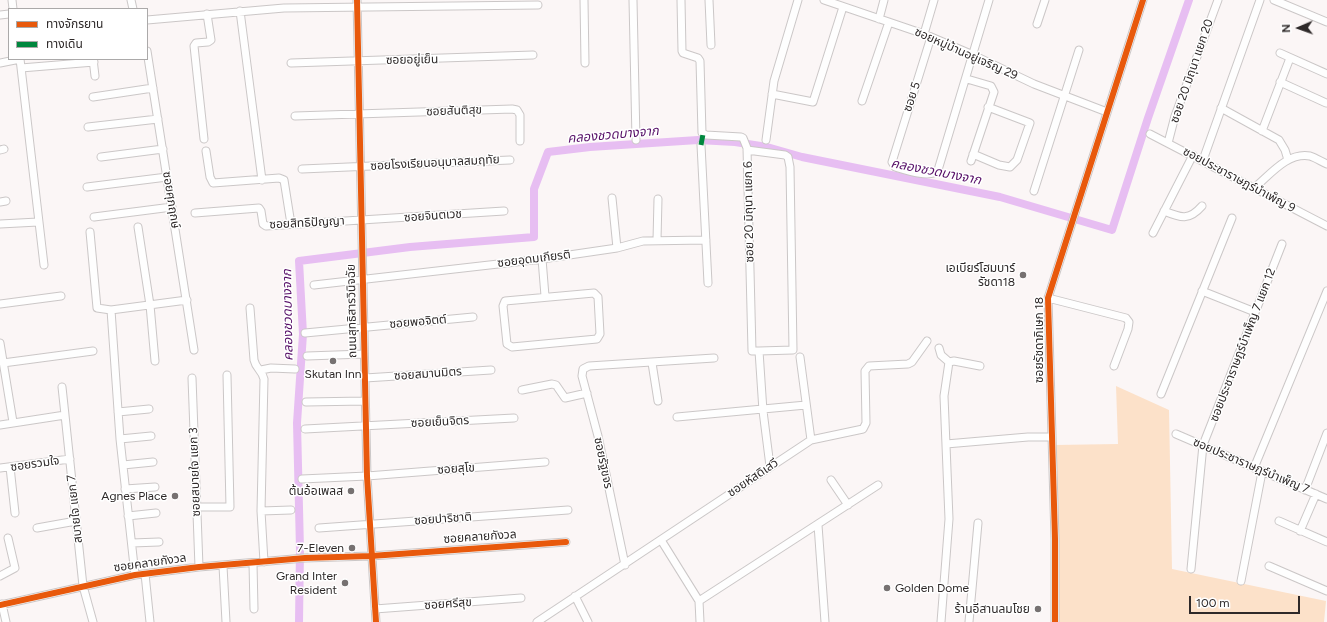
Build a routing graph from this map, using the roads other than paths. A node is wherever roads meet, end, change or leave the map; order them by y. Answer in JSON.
{"nodes":[{"id":1,"x":584,"y":0,"type":"edge"},
{"id":2,"x":632,"y":0,"type":"edge"},
{"id":3,"x":681,"y":0,"type":"edge"},
{"id":4,"x":709,"y":0,"type":"edge"},
{"id":5,"x":798,"y":0,"type":"edge"},
{"id":6,"x":884,"y":0,"type":"edge"},
{"id":7,"x":934,"y":0,"type":"edge"},
{"id":8,"x":989,"y":0,"type":"edge"},
{"id":9,"x":1045,"y":0,"type":"edge"},
{"id":10,"x":1143,"y":0,"type":"edge"},
{"id":11,"x":1218,"y":0,"type":"edge"},
{"id":12,"x":1260,"y":0,"type":"edge"},
{"id":13,"x":1274,"y":0,"type":"edge"},
{"id":14,"x":828,"y":1,"type":"edge"},
{"id":15,"x":357,"y":3,"type":"edge"},
{"id":16,"x":538,"y":5,"type":"dead end"},
{"id":17,"x":843,"y":7,"type":"junction"},
{"id":18,"x":240,"y":11,"type":"junction"},
{"id":19,"x":207,"y":14,"type":"junction"},
{"id":20,"x":879,"y":18,"type":"junction"},
{"id":21,"x":148,"y":20,"type":"edge"},
{"id":22,"x":889,"y":22,"type":"junction"},
{"id":23,"x":1327,"y":22,"type":"edge"},
{"id":24,"x":1037,"y":24,"type":"dead end"},
{"id":25,"x":924,"y":34,"type":"junction"},
{"id":26,"x":931,"y":37,"type":"junction"},
{"id":27,"x":711,"y":45,"type":"dead end"},
{"id":28,"x":1079,"y":50,"type":"dead end"},
{"id":29,"x":1280,"y":53,"type":"dead end"},
{"id":30,"x":533,"y":55,"type":"dead end"},
{"id":31,"x":973,"y":55,"type":"junction"},
{"id":32,"x":148,"y":57,"type":"edge"},
{"id":33,"x":1290,"y":58,"type":"junction"},
{"id":34,"x":15,"y":60,"type":"edge"},
{"id":35,"x":20,"y":60,"type":"edge"},
{"id":36,"x":94,"y":61,"type":"edge"},
{"id":37,"x":358,"y":61,"type":"junction"},
{"id":38,"x":0,"y":63,"type":"edge"},
{"id":39,"x":291,"y":63,"type":"dead end"},
{"id":40,"x":585,"y":63,"type":"dead end"},
{"id":41,"x":21,"y":68,"type":"junction"},
{"id":42,"x":1327,"y":74,"type":"edge"},
{"id":43,"x":95,"y":76,"type":"dead end"},
{"id":44,"x":967,"y":78,"type":"junction"},
{"id":45,"x":1280,"y":82,"type":"junction"},
{"id":46,"x":153,"y":88,"type":"junction"},
{"id":47,"x":772,"y":94,"type":"junction"},
{"id":48,"x":93,"y":97,"type":"dead end"},
{"id":49,"x":1064,"y":97,"type":"junction"},
{"id":50,"x":862,"y":101,"type":"dead end"},
{"id":51,"x":1326,"y":103,"type":"edge"},
{"id":52,"x":988,"y":107,"type":"junction"},
{"id":53,"x":1221,"y":108,"type":"junction"},
{"id":54,"x":1107,"y":112,"type":"junction"},
{"id":55,"x":359,"y":114,"type":"junction"},
{"id":56,"x":294,"y":116,"type":"dead end"},
{"id":57,"x":158,"y":119,"type":"junction"},
{"id":58,"x":88,"y":127,"type":"dead end"},
{"id":59,"x":1262,"y":131,"type":"junction"},
{"id":60,"x":1150,"y":134,"type":"dead end"},
{"id":61,"x":204,"y":139,"type":"dead end"},
{"id":62,"x":520,"y":140,"type":"dead end"},
{"id":63,"x":636,"y":140,"type":"dead end"},
{"id":64,"x":766,"y":140,"type":"dead end"},
{"id":65,"x":1168,"y":142,"type":"junction"},
{"id":66,"x":701,"y":145,"type":"dead end"},
{"id":67,"x":163,"y":149,"type":"junction"},
{"id":68,"x":747,"y":149,"type":"junction"},
{"id":69,"x":206,"y":151,"type":"dead end"},
{"id":70,"x":1192,"y":155,"type":"junction"},
{"id":71,"x":101,"y":157,"type":"dead end"},
{"id":72,"x":510,"y":160,"type":"dead end"},
{"id":73,"x":1203,"y":160,"type":"junction"},
{"id":74,"x":1288,"y":160,"type":"junction"},
{"id":75,"x":1327,"y":164,"type":"edge"},
{"id":76,"x":360,"y":167,"type":"junction"},
{"id":77,"x":302,"y":169,"type":"dead end"},
{"id":78,"x":167,"y":177,"type":"junction"},
{"id":79,"x":262,"y":180,"type":"junction"},
{"id":80,"x":87,"y":187,"type":"dead end"},
{"id":81,"x":1254,"y":188,"type":"junction"},
{"id":82,"x":1034,"y":191,"type":"dead end"},
{"id":83,"x":612,"y":198,"type":"dead end"},
{"id":84,"x":658,"y":199,"type":"dead end"},
{"id":85,"x":1202,"y":206,"type":"dead end"},
{"id":86,"x":172,"y":207,"type":"junction"},
{"id":87,"x":504,"y":211,"type":"dead end"},
{"id":88,"x":1164,"y":211,"type":"junction"},
{"id":89,"x":195,"y":213,"type":"dead end"},
{"id":90,"x":94,"y":217,"type":"dead end"},
{"id":91,"x":1232,"y":218,"type":"dead end"},
{"id":92,"x":362,"y":220,"type":"junction"},
{"id":93,"x":38,"y":222,"type":"junction"},
{"id":94,"x":0,"y":224,"type":"edge"},
{"id":95,"x":291,"y":224,"type":"junction"},
{"id":96,"x":1327,"y":226,"type":"edge"},
{"id":97,"x":138,"y":227,"type":"dead end"},
{"id":98,"x":90,"y":232,"type":"dead end"},
{"id":99,"x":1153,"y":233,"type":"dead end"},
{"id":100,"x":657,"y":240,"type":"junction"},
{"id":101,"x":706,"y":240,"type":"junction"},
{"id":102,"x":1282,"y":244,"type":"dead end"},
{"id":103,"x":616,"y":248,"type":"junction"},
{"id":104,"x":542,"y":259,"type":"junction"},
{"id":105,"x":44,"y":265,"type":"dead end"},
{"id":106,"x":363,"y":280,"type":"junction"},
{"id":107,"x":708,"y":283,"type":"dead end"},
{"id":108,"x":314,"y":285,"type":"dead end"},
{"id":109,"x":1202,"y":291,"type":"junction"},
{"id":110,"x":1327,"y":291,"type":"edge"},
{"id":111,"x":61,"y":296,"type":"dead end"},
{"id":112,"x":545,"y":296,"type":"junction"},
{"id":113,"x":1048,"y":298,"type":"junction"},
{"id":114,"x":187,"y":300,"type":"junction"},
{"id":115,"x":0,"y":304,"type":"edge"},
{"id":116,"x":150,"y":305,"type":"junction"},
{"id":117,"x":250,"y":308,"type":"dead end"},
{"id":118,"x":111,"y":310,"type":"junction"},
{"id":119,"x":1255,"y":312,"type":"junction"},
{"id":120,"x":473,"y":317,"type":"dead end"},
{"id":121,"x":364,"y":328,"type":"junction"},
{"id":122,"x":305,"y":333,"type":"dead end"},
{"id":123,"x":927,"y":341,"type":"dead end"},
{"id":124,"x":0,"y":343,"type":"edge"},
{"id":125,"x":939,"y":348,"type":"dead end"},
{"id":126,"x":194,"y":350,"type":"dead end"},
{"id":127,"x":93,"y":351,"type":"dead end"},
{"id":128,"x":759,"y":351,"type":"junction"},
{"id":129,"x":364,"y":354,"type":"junction"},
{"id":130,"x":307,"y":356,"type":"dead end"},
{"id":131,"x":800,"y":357,"type":"dead end"},
{"id":132,"x":714,"y":358,"type":"dead end"},
{"id":133,"x":155,"y":361,"type":"dead end"},
{"id":134,"x":949,"y":362,"type":"junction"},
{"id":135,"x":3,"y":363,"type":"junction"},
{"id":136,"x":652,"y":363,"type":"junction"},
{"id":137,"x":980,"y":366,"type":"dead end"},
{"id":138,"x":1114,"y":366,"type":"dead end"},
{"id":139,"x":295,"y":369,"type":"dead end"},
{"id":140,"x":261,"y":370,"type":"junction"},
{"id":141,"x":491,"y":370,"type":"dead end"},
{"id":142,"x":227,"y":375,"type":"dead end"},
{"id":143,"x":3,"y":376,"type":"edge"},
{"id":144,"x":192,"y":378,"type":"dead end"},
{"id":145,"x":365,"y":378,"type":"junction"},
{"id":146,"x":62,"y":387,"type":"dead end"},
{"id":147,"x":522,"y":390,"type":"dead end"},
{"id":148,"x":587,"y":394,"type":"junction"},
{"id":149,"x":1161,"y":394,"type":"dead end"},
{"id":150,"x":365,"y":401,"type":"junction"},
{"id":151,"x":658,"y":401,"type":"dead end"},
{"id":152,"x":306,"y":402,"type":"dead end"},
{"id":153,"x":806,"y":406,"type":"junction"},
{"id":154,"x":149,"y":409,"type":"dead end"},
{"id":155,"x":763,"y":411,"type":"junction"},
{"id":156,"x":118,"y":412,"type":"junction"},
{"id":157,"x":65,"y":415,"type":"junction"},
{"id":158,"x":677,"y":417,"type":"dead end"},
{"id":159,"x":514,"y":418,"type":"dead end"},
{"id":160,"x":13,"y":422,"type":"junction"},
{"id":161,"x":0,"y":424,"type":"edge"},
{"id":162,"x":366,"y":426,"type":"junction"},
{"id":163,"x":305,"y":429,"type":"dead end"},
{"id":164,"x":1327,"y":433,"type":"edge"},
{"id":165,"x":1176,"y":434,"type":"dead end"},
{"id":166,"x":151,"y":436,"type":"dead end"},
{"id":167,"x":1051,"y":437,"type":"junction"},
{"id":168,"x":120,"y":439,"type":"junction"},
{"id":169,"x":812,"y":440,"type":"junction"},
{"id":170,"x":946,"y":444,"type":"junction"},
{"id":171,"x":1203,"y":445,"type":"junction"},
{"id":172,"x":70,"y":459,"type":"junction"},
{"id":173,"x":153,"y":462,"type":"dead end"},
{"id":174,"x":545,"y":462,"type":"dead end"},
{"id":175,"x":123,"y":465,"type":"junction"},
{"id":176,"x":770,"y":466,"type":"junction"},
{"id":177,"x":10,"y":467,"type":"junction"},
{"id":178,"x":0,"y":468,"type":"edge"},
{"id":179,"x":1254,"y":468,"type":"junction"},
{"id":180,"x":1262,"y":472,"type":"junction"},
{"id":181,"x":367,"y":476,"type":"junction"},
{"id":182,"x":302,"y":479,"type":"dead end"},
{"id":183,"x":831,"y":480,"type":"dead end"},
{"id":184,"x":878,"y":485,"type":"dead end"},
{"id":185,"x":155,"y":486,"type":"dead end"},
{"id":186,"x":126,"y":489,"type":"junction"},
{"id":187,"x":1305,"y":490,"type":"junction"},
{"id":188,"x":1316,"y":494,"type":"junction"},
{"id":189,"x":1327,"y":499,"type":"edge"},
{"id":190,"x":848,"y":505,"type":"junction"},
{"id":191,"x":196,"y":507,"type":"junction"},
{"id":192,"x":291,"y":510,"type":"dead end"},
{"id":193,"x":568,"y":510,"type":"dead end"},
{"id":194,"x":261,"y":511,"type":"junction"},
{"id":195,"x":15,"y":513,"type":"dead end"},
{"id":196,"x":156,"y":513,"type":"dead end"},
{"id":197,"x":128,"y":516,"type":"junction"},
{"id":198,"x":76,"y":521,"type":"junction"},
{"id":199,"x":1279,"y":521,"type":"dead end"},
{"id":200,"x":978,"y":523,"type":"dead end"},
{"id":201,"x":369,"y":525,"type":"junction"},
{"id":202,"x":818,"y":525,"type":"junction"},
{"id":203,"x":37,"y":528,"type":"dead end"},
{"id":204,"x":319,"y":528,"type":"dead end"},
{"id":205,"x":1300,"y":531,"type":"junction"},
{"id":206,"x":8,"y":538,"type":"dead end"},
{"id":207,"x":661,"y":540,"type":"junction"},
{"id":208,"x":159,"y":542,"type":"dead end"},
{"id":209,"x":566,"y":542,"type":"dead end"},
{"id":210,"x":1327,"y":542,"type":"edge"},
{"id":211,"x":132,"y":544,"type":"junction"},
{"id":212,"x":371,"y":556,"type":"junction"},
{"id":213,"x":264,"y":562,"type":"junction"},
{"id":214,"x":253,"y":563,"type":"junction"},
{"id":215,"x":625,"y":565,"type":"junction"},
{"id":216,"x":223,"y":566,"type":"junction"},
{"id":217,"x":1270,"y":566,"type":"dead end"},
{"id":218,"x":199,"y":567,"type":"junction"},
{"id":219,"x":1191,"y":569,"type":"dead end"},
{"id":220,"x":145,"y":574,"type":"junction"},
{"id":221,"x":135,"y":575,"type":"junction"},
{"id":222,"x":0,"y":576,"type":"edge"},
{"id":223,"x":1241,"y":581,"type":"dead end"},
{"id":224,"x":83,"y":586,"type":"junction"},
{"id":225,"x":1327,"y":591,"type":"edge"},
{"id":226,"x":575,"y":596,"type":"junction"},
{"id":227,"x":520,"y":598,"type":"dead end"},
{"id":228,"x":699,"y":601,"type":"junction"},
{"id":229,"x":1,"y":603,"type":"edge"},
{"id":230,"x":254,"y":609,"type":"dead end"},
{"id":231,"x":375,"y":609,"type":"junction"},
{"id":232,"x":6,"y":622,"type":"edge"},
{"id":233,"x":92,"y":622,"type":"edge"},
{"id":234,"x":150,"y":622,"type":"edge"},
{"id":235,"x":226,"y":622,"type":"edge"},
{"id":236,"x":376,"y":622,"type":"edge"},
{"id":237,"x":538,"y":622,"type":"edge"},
{"id":238,"x":588,"y":622,"type":"edge"},
{"id":239,"x":700,"y":622,"type":"edge"},
{"id":240,"x":825,"y":622,"type":"edge"},
{"id":241,"x":941,"y":622,"type":"edge"},
{"id":242,"x":969,"y":622,"type":"edge"},
{"id":243,"x":1055,"y":622,"type":"edge"}],
"edges":[{"from":1,"to":40,"type":"street"},
{"from":2,"to":63,"type":"street"},
{"from":3,"to":68,"type":"street","name":"ซอย 20 มิถุนา แยก 6"},
{"from":4,"to":27,"type":"street"},
{"from":5,"to":47,"type":"street"},
{"from":6,"to":20,"type":"street"},
{"from":7,"to":25,"type":"street"},
{"from":8,"to":31,"type":"street"},
{"from":9,"to":24,"type":"street"},
{"from":10,"to":54,"type":"street","name":"ซอยรัชดาภิเษก 18"},
{"from":11,"to":65,"type":"street","name":"ซอย 20 มิถุนา แยก 20"},
{"from":12,"to":53,"type":"street"},
{"from":13,"to":23,"type":"street"},
{"from":14,"to":17,"type":"street","name":"ซอยหมู่บ้านอยู่เจริญ 29"},
{"from":15,"to":16,"type":"street"},
{"from":15,"to":18,"type":"street"},
{"from":15,"to":37,"type":"street","name":"ถนนสุทธิสารวินิจฉัย"},
{"from":17,"to":20,"type":"street","name":"ซอยหมู่บ้านอยู่เจริญ 29"},
{"from":17,"to":47,"type":"street"},
{"from":18,"to":19,"type":"street"},
{"from":18,"to":79,"type":"street"},
{"from":19,"to":21,"type":"street"},
{"from":19,"to":61,"type":"street"},
{"from":20,"to":22,"type":"street","name":"ซอยหมู่บ้านอยู่เจริญ 29"},
{"from":22,"to":25,"type":"street","name":"ซอยหมู่บ้านอยู่เจริญ 29"},
{"from":22,"to":50,"type":"street"},
{"from":25,"to":26,"type":"street","name":"ซอยหมู่บ้านอยู่เจริญ 29"},
{"from":26,"to":31,"type":"street","name":"ซอยหมู่บ้านอยู่เจริญ 29"},
{"from":26,"to":44,"type":"street","name":"ซอย 5"},
{"from":28,"to":49,"type":"street"},
{"from":29,"to":33,"type":"street"},
{"from":30,"to":37,"type":"street","name":"ซอยอยู่เย็น"},
{"from":31,"to":44,"type":"street"},
{"from":31,"to":49,"type":"street","name":"ซอยหมู่บ้านอยู่เจริญ 29"},
{"from":32,"to":46,"type":"street","name":"ซอยศุภฤกษ์"},
{"from":33,"to":42,"type":"street"},
{"from":33,"to":45,"type":"street"},
{"from":34,"to":38,"type":"street"},
{"from":35,"to":41,"type":"street"},
{"from":36,"to":41,"type":"street"},
{"from":36,"to":43,"type":"street"},
{"from":37,"to":39,"type":"street","name":"ซอยอยู่เย็น"},
{"from":37,"to":55,"type":"street","name":"ถนนสุทธิสารวินิจฉัย"},
{"from":41,"to":93,"type":"street"},
{"from":44,"to":52,"type":"street"},
{"from":45,"to":51,"type":"street"},
{"from":45,"to":59,"type":"street"},
{"from":46,"to":48,"type":"street"},
{"from":46,"to":57,"type":"street","name":"ซอยศุภฤกษ์"},
{"from":47,"to":64,"type":"street"},
{"from":49,"to":54,"type":"street","name":"ซอยหมู่บ้านอยู่เจริญ 29"},
{"from":49,"to":82,"type":"street"},
{"from":52,"to":52,"type":"street"},
{"from":53,"to":59,"type":"street"},
{"from":53,"to":73,"type":"street"},
{"from":54,"to":113,"type":"street","name":"ซอยรัชดาภิเษก 18"},
{"from":55,"to":56,"type":"street"},
{"from":55,"to":62,"type":"street","name":"ซอยสันติสุข"},
{"from":55,"to":76,"type":"street","name":"ถนนสุทธิสารวินิจฉัย"},
{"from":57,"to":58,"type":"street"},
{"from":57,"to":67,"type":"street","name":"ซอยศุภฤกษ์"},
{"from":59,"to":74,"type":"street"},
{"from":60,"to":65,"type":"street","name":"ซอยประชาราษฎร์บำเพ็ญ 9"},
{"from":65,"to":70,"type":"street","name":"ซอยประชาราษฎร์บำเพ็ญ 9"},
{"from":66,"to":101,"type":"street"},
{"from":67,"to":71,"type":"street"},
{"from":67,"to":78,"type":"street","name":"ซอยศุภฤกษ์"},
{"from":68,"to":128,"type":"street","name":"ซอย 20 มิถุนา แยก 6"},
{"from":68,"to":128,"type":"street"},
{"from":69,"to":79,"type":"street"},
{"from":70,"to":73,"type":"street","name":"ซอยประชาราษฎร์บำเพ็ญ 9"},
{"from":70,"to":88,"type":"street"},
{"from":72,"to":76,"type":"street","name":"ซอยโรงเรียนอนุบาลสมฤทัย"},
{"from":73,"to":81,"type":"street","name":"ซอยประชาราษฎร์บำเพ็ญ 9"},
{"from":74,"to":75,"type":"street"},
{"from":74,"to":81,"type":"street"},
{"from":76,"to":77,"type":"street","name":"ซอยโรงเรียนอนุบาลสมฤทัย"},
{"from":76,"to":92,"type":"street","name":"ถนนสุทธิสารวินิจฉัย"},
{"from":78,"to":80,"type":"street"},
{"from":78,"to":86,"type":"street","name":"ซอยศุภฤกษ์"},
{"from":79,"to":95,"type":"street"},
{"from":81,"to":96,"type":"street","name":"ซอยประชาราษฎร์บำเพ็ญ 9"},
{"from":83,"to":103,"type":"street"},
{"from":84,"to":100,"type":"street"},
{"from":85,"to":88,"type":"street"},
{"from":86,"to":90,"type":"street"},
{"from":86,"to":114,"type":"street","name":"ซอยศุภฤกษ์"},
{"from":87,"to":92,"type":"street","name":"ซอยจินตเวช"},
{"from":88,"to":99,"type":"street"},
{"from":89,"to":95,"type":"street","name":"ซอยสิทธิปัญญา"},
{"from":91,"to":109,"type":"street"},
{"from":92,"to":95,"type":"street","name":"ซอยสิทธิปัญญา"},
{"from":92,"to":106,"type":"street","name":"ถนนสุทธิสารวินิจฉัย"},
{"from":93,"to":94,"type":"street"},
{"from":93,"to":105,"type":"street"},
{"from":97,"to":116,"type":"street"},
{"from":98,"to":118,"type":"street"},
{"from":100,"to":101,"type":"street","name":"ซอยอุดมเกียรติ"},
{"from":100,"to":103,"type":"street","name":"ซอยอุดมเกียรติ"},
{"from":101,"to":107,"type":"street"},
{"from":102,"to":119,"type":"street","name":"ซอยประชาราษฎร์บำเพ็ญ 7 แยก 12"},
{"from":103,"to":104,"type":"street","name":"ซอยอุดมเกียรติ"},
{"from":104,"to":106,"type":"street","name":"ซอยอุดมเกียรติ"},
{"from":104,"to":112,"type":"street"},
{"from":106,"to":108,"type":"street","name":"ซอยอุดมเกียรติ"},
{"from":106,"to":121,"type":"street","name":"ถนนสุทธิสารวินิจฉัย"},
{"from":109,"to":119,"type":"street"},
{"from":109,"to":149,"type":"street"},
{"from":110,"to":179,"type":"street"},
{"from":111,"to":115,"type":"street"},
{"from":112,"to":112,"type":"street"},
{"from":113,"to":138,"type":"street"},
{"from":113,"to":167,"type":"street","name":"ซอยรัชดาภิเษก 18"},
{"from":114,"to":116,"type":"street"},
{"from":114,"to":126,"type":"street","name":"ซอยศุภฤกษ์"},
{"from":116,"to":118,"type":"street"},
{"from":116,"to":133,"type":"street"},
{"from":117,"to":140,"type":"street"},
{"from":118,"to":156,"type":"street"},
{"from":119,"to":171,"type":"street","name":"ซอยประชาราษฎร์บำเพ็ญ 7 แยก 12"},
{"from":120,"to":121,"type":"street","name":"ซอยพอจิตต์"},
{"from":121,"to":122,"type":"street","name":"ซอยพอจิตต์"},
{"from":121,"to":129,"type":"street","name":"ถนนสุทธิสารวินิจฉัย"},
{"from":123,"to":169,"type":"street","name":"ซอยหัสดิเสวี"},
{"from":124,"to":135,"type":"street"},
{"from":125,"to":134,"type":"street"},
{"from":127,"to":135,"type":"street"},
{"from":128,"to":155,"type":"street","name":"ซอย 20 มิถุนา แยก 6"},
{"from":129,"to":130,"type":"street"},
{"from":129,"to":145,"type":"street","name":"ถนนสุทธิสารวินิจฉัย"},
{"from":131,"to":153,"type":"street"},
{"from":132,"to":136,"type":"street"},
{"from":134,"to":137,"type":"street"},
{"from":134,"to":170,"type":"street"},
{"from":135,"to":143,"type":"street"},
{"from":136,"to":148,"type":"street","name":"ซอยรัฐขจร"},
{"from":136,"to":151,"type":"street"},
{"from":139,"to":140,"type":"street"},
{"from":140,"to":194,"type":"street"},
{"from":141,"to":145,"type":"street","name":"ซอยสมานมิตร"},
{"from":142,"to":191,"type":"street"},
{"from":143,"to":160,"type":"street"},
{"from":144,"to":191,"type":"street","name":"ซอยสบายใจ แยก 3"},
{"from":145,"to":150,"type":"street","name":"ถนนสุทธิสารวินิจฉัย"},
{"from":146,"to":157,"type":"street","name":"สบายใจ แยก 7"},
{"from":147,"to":148,"type":"street"},
{"from":148,"to":215,"type":"street","name":"ซอยรัฐขจร"},
{"from":150,"to":152,"type":"street"},
{"from":150,"to":162,"type":"street","name":"ถนนสุทธิสารวินิจฉัย"},
{"from":153,"to":155,"type":"street"},
{"from":153,"to":169,"type":"street"},
{"from":154,"to":156,"type":"street"},
{"from":155,"to":158,"type":"street"},
{"from":155,"to":176,"type":"street","name":"ซอย 20 มิถุนา แยก 6"},
{"from":156,"to":168,"type":"street"},
{"from":157,"to":160,"type":"street"},
{"from":157,"to":172,"type":"street","name":"สบายใจ แยก 7"},
{"from":159,"to":162,"type":"street","name":"ซอยเย็นจิตร"},
{"from":160,"to":161,"type":"street"},
{"from":162,"to":163,"type":"street","name":"ซอยเย็นจิตร"},
{"from":162,"to":181,"type":"street","name":"ถนนสุทธิสารวินิจฉัย"},
{"from":164,"to":187,"type":"street"},
{"from":165,"to":171,"type":"street","name":"ซอยประชาราษฎร์บำเพ็ญ 7"},
{"from":166,"to":168,"type":"street"},
{"from":167,"to":170,"type":"street"},
{"from":167,"to":243,"type":"street","name":"ซอยรัชดาภิเษก 18"},
{"from":168,"to":175,"type":"street"},
{"from":169,"to":176,"type":"street","name":"ซอยหัสดิเสวี"},
{"from":170,"to":241,"type":"street"},
{"from":171,"to":179,"type":"street","name":"ซอยประชาราษฎร์บำเพ็ญ 7"},
{"from":171,"to":219,"type":"street","name":"ซอยประชาราษฎร์บำเพ็ญ 7 แยก 12"},
{"from":172,"to":177,"type":"street","name":"ซอยรวมใจ"},
{"from":172,"to":198,"type":"street","name":"สบายใจ แยก 7"},
{"from":173,"to":175,"type":"street"},
{"from":174,"to":181,"type":"street","name":"ซอยสุโข"},
{"from":175,"to":186,"type":"street"},
{"from":176,"to":207,"type":"street","name":"ซอยหัสดิเสวี"},
{"from":177,"to":178,"type":"street","name":"ซอยรวมใจ"},
{"from":177,"to":195,"type":"street"},
{"from":179,"to":180,"type":"street","name":"ซอยประชาราษฎร์บำเพ็ญ 7"},
{"from":180,"to":187,"type":"street","name":"ซอยประชาราษฎร์บำเพ็ญ 7"},
{"from":180,"to":223,"type":"street"},
{"from":181,"to":182,"type":"street","name":"ซอยสุโข"},
{"from":181,"to":201,"type":"street","name":"ถนนสุทธิสารวินิจฉัย"},
{"from":183,"to":190,"type":"street"},
{"from":184,"to":190,"type":"street"},
{"from":185,"to":186,"type":"street"},
{"from":186,"to":197,"type":"street"},
{"from":187,"to":188,"type":"street","name":"ซอยประชาราษฎร์บำเพ็ญ 7"},
{"from":188,"to":189,"type":"street","name":"ซอยประชาราษฎร์บำเพ็ญ 7"},
{"from":188,"to":205,"type":"street"},
{"from":190,"to":202,"type":"street"},
{"from":191,"to":218,"type":"street","name":"ซอยสบายใจ แยก 3"},
{"from":192,"to":194,"type":"street"},
{"from":193,"to":201,"type":"street","name":"ซอยปาริชาติ"},
{"from":194,"to":213,"type":"street"},
{"from":196,"to":197,"type":"street"},
{"from":197,"to":211,"type":"street"},
{"from":198,"to":203,"type":"street"},
{"from":198,"to":224,"type":"street","name":"สบายใจ แยก 7"},
{"from":199,"to":205,"type":"street"},
{"from":200,"to":242,"type":"street"},
{"from":201,"to":204,"type":"street","name":"ซอยปาริชาติ"},
{"from":201,"to":212,"type":"street","name":"ถนนสุทธิสารวินิจฉัย"},
{"from":202,"to":228,"type":"street"},
{"from":202,"to":240,"type":"street"},
{"from":205,"to":210,"type":"street"},
{"from":206,"to":222,"type":"street"},
{"from":207,"to":215,"type":"street","name":"ซอยหัสดิเสวี"},
{"from":207,"to":228,"type":"street"},
{"from":208,"to":211,"type":"street"},
{"from":209,"to":212,"type":"street","name":"ซอยคลายกังวล"},
{"from":211,"to":221,"type":"street"},
{"from":212,"to":213,"type":"street","name":"ซอยคลายกังวล"},
{"from":212,"to":231,"type":"street","name":"ถนนสุทธิสารวินิจฉัย"},
{"from":213,"to":214,"type":"street","name":"ซอยคลายกังวล"},
{"from":214,"to":216,"type":"street","name":"ซอยคลายกังวล"},
{"from":214,"to":230,"type":"street"},
{"from":215,"to":226,"type":"street","name":"ซอยหัสดิเสวี"},
{"from":216,"to":218,"type":"street","name":"ซอยคลายกังวล"},
{"from":216,"to":235,"type":"street"},
{"from":217,"to":225,"type":"street"},
{"from":218,"to":220,"type":"street","name":"ซอยคลายกังวล"},
{"from":220,"to":221,"type":"street","name":"ซอยคลายกังวล"},
{"from":220,"to":234,"type":"street"},
{"from":221,"to":224,"type":"street","name":"ซอยคลายกังวล"},
{"from":224,"to":229,"type":"street","name":"ซอยคลายกังวล"},
{"from":224,"to":233,"type":"street","name":"สบายใจ แยก 7"},
{"from":226,"to":237,"type":"street","name":"ซอยหัสดิเสวี"},
{"from":226,"to":238,"type":"street"},
{"from":227,"to":231,"type":"street","name":"ซอยศรีสุข"},
{"from":228,"to":239,"type":"street"},
{"from":229,"to":232,"type":"street"},
{"from":231,"to":236,"type":"street","name":"ถนนสุทธิสารวินิจฉัย"}]}
